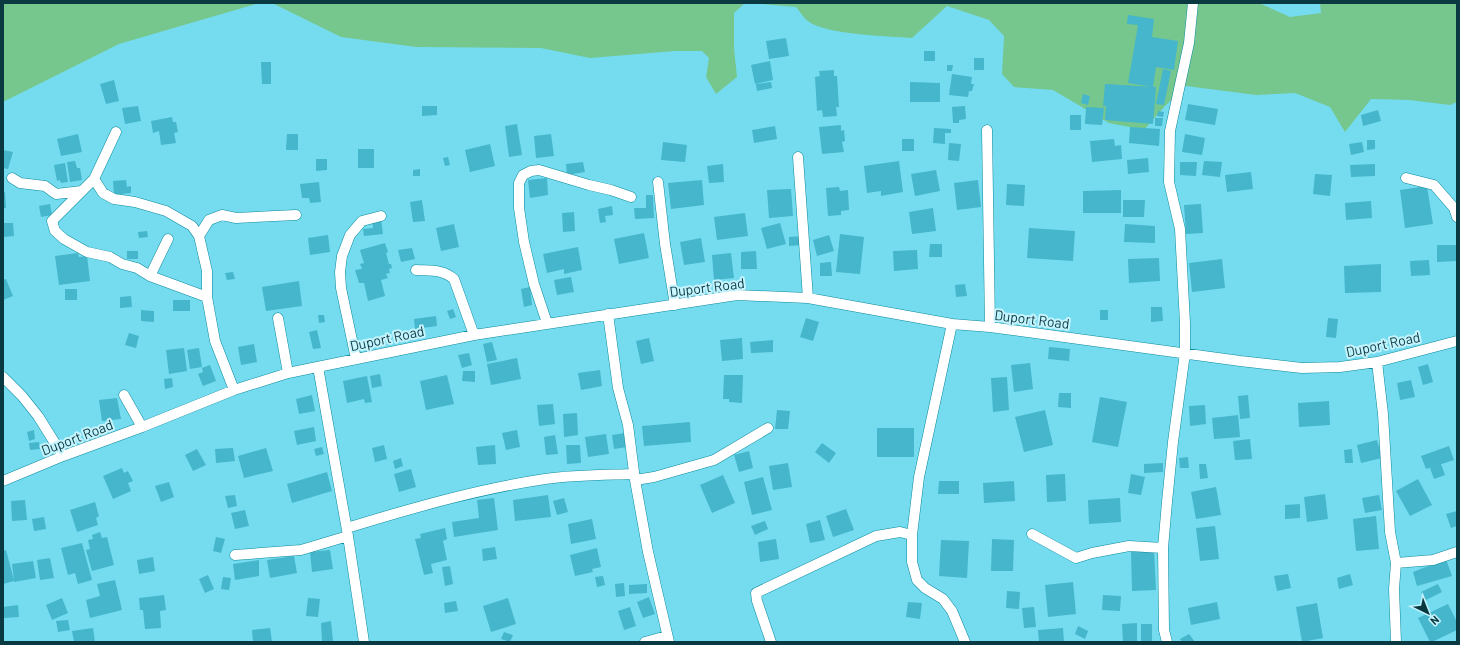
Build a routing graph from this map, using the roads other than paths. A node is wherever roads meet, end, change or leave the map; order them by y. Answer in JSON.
{"nodes":[{"id":1,"x":1193,"y":3,"type":"edge"},
{"id":2,"x":987,"y":130,"type":"dead end"},
{"id":3,"x":116,"y":132,"type":"dead end"},
{"id":4,"x":798,"y":157,"type":"dead end"},
{"id":5,"x":12,"y":178,"type":"dead end"},
{"id":6,"x":1406,"y":178,"type":"dead end"},
{"id":7,"x":94,"y":179,"type":"junction"},
{"id":8,"x":658,"y":182,"type":"dead end"},
{"id":9,"x":82,"y":191,"type":"junction"},
{"id":10,"x":631,"y":198,"type":"dead end"},
{"id":11,"x":296,"y":215,"type":"dead end"},
{"id":12,"x":381,"y":216,"type":"dead end"},
{"id":13,"x":1457,"y":217,"type":"edge"},
{"id":14,"x":199,"y":236,"type":"junction"},
{"id":15,"x":168,"y":239,"type":"dead end"},
{"id":16,"x":416,"y":270,"type":"dead end"},
{"id":17,"x":150,"y":276,"type":"junction"},
{"id":18,"x":207,"y":297,"type":"junction"},
{"id":19,"x":808,"y":298,"type":"junction"},
{"id":20,"x":675,"y":305,"type":"junction"},
{"id":21,"x":608,"y":314,"type":"junction"},
{"id":22,"x":278,"y":318,"type":"dead end"},
{"id":23,"x":547,"y":323,"type":"junction"},
{"id":24,"x":952,"y":324,"type":"junction"},
{"id":25,"x":990,"y":327,"type":"junction"},
{"id":26,"x":474,"y":335,"type":"junction"},
{"id":27,"x":1457,"y":341,"type":"edge"},
{"id":28,"x":1185,"y":353,"type":"junction"},
{"id":29,"x":356,"y":359,"type":"junction"},
{"id":30,"x":1377,"y":362,"type":"junction"},
{"id":31,"x":318,"y":367,"type":"junction"},
{"id":32,"x":288,"y":373,"type":"junction"},
{"id":33,"x":3,"y":377,"type":"edge"},
{"id":34,"x":234,"y":390,"type":"junction"},
{"id":35,"x":124,"y":395,"type":"dead end"},
{"id":36,"x":142,"y":427,"type":"junction"},
{"id":37,"x":768,"y":428,"type":"dead end"},
{"id":38,"x":63,"y":456,"type":"junction"},
{"id":39,"x":634,"y":477,"type":"junction"},
{"id":40,"x":3,"y":481,"type":"edge"},
{"id":41,"x":347,"y":532,"type":"junction"},
{"id":42,"x":1032,"y":534,"type":"dead end"},
{"id":43,"x":912,"y":535,"type":"junction"},
{"id":44,"x":1163,"y":548,"type":"junction"},
{"id":45,"x":1457,"y":552,"type":"edge"},
{"id":46,"x":235,"y":555,"type":"dead end"},
{"id":47,"x":1396,"y":563,"type":"junction"},
{"id":48,"x":668,"y":639,"type":"edge"},
{"id":49,"x":1393,"y":641,"type":"edge"},
{"id":50,"x":364,"y":642,"type":"edge"},
{"id":51,"x":646,"y":642,"type":"edge"},
{"id":52,"x":771,"y":642,"type":"edge"},
{"id":53,"x":965,"y":642,"type":"edge"},
{"id":54,"x":1167,"y":642,"type":"edge"}],
"edges":[{"from":1,"to":28,"type":"street"},
{"from":2,"to":25,"type":"street"},
{"from":3,"to":7,"type":"street"},
{"from":4,"to":19,"type":"street"},
{"from":5,"to":9,"type":"street"},
{"from":6,"to":13,"type":"street"},
{"from":7,"to":9,"type":"street"},
{"from":7,"to":14,"type":"street"},
{"from":8,"to":20,"type":"street"},
{"from":9,"to":17,"type":"street"},
{"from":10,"to":23,"type":"street"},
{"from":11,"to":14,"type":"street"},
{"from":12,"to":29,"type":"street"},
{"from":14,"to":18,"type":"street"},
{"from":15,"to":17,"type":"street"},
{"from":16,"to":26,"type":"street"},
{"from":17,"to":18,"type":"street"},
{"from":18,"to":34,"type":"street"},
{"from":19,"to":20,"type":"street","name":"Duport Road"},
{"from":19,"to":24,"type":"street","name":"Duport Road"},
{"from":20,"to":21,"type":"street","name":"Duport Road"},
{"from":21,"to":23,"type":"street","name":"Duport Road"},
{"from":21,"to":39,"type":"street"},
{"from":22,"to":32,"type":"street"},
{"from":23,"to":26,"type":"street","name":"Duport Road"},
{"from":24,"to":25,"type":"street","name":"Duport Road"},
{"from":24,"to":43,"type":"street"},
{"from":25,"to":28,"type":"street","name":"Duport Road"},
{"from":26,"to":29,"type":"street","name":"Duport Road"},
{"from":27,"to":30,"type":"street","name":"Duport Road"},
{"from":28,"to":30,"type":"street","name":"Duport Road"},
{"from":28,"to":44,"type":"street"},
{"from":29,"to":31,"type":"street","name":"Duport Road"},
{"from":30,"to":47,"type":"street"},
{"from":31,"to":32,"type":"street","name":"Duport Road"},
{"from":31,"to":41,"type":"street"},
{"from":32,"to":34,"type":"street","name":"Duport Road"},
{"from":33,"to":38,"type":"street"},
{"from":34,"to":36,"type":"street","name":"Duport Road"},
{"from":35,"to":36,"type":"street"},
{"from":36,"to":38,"type":"street","name":"Duport Road"},
{"from":37,"to":39,"type":"street"},
{"from":38,"to":40,"type":"street","name":"Duport Road"},
{"from":39,"to":41,"type":"street"},
{"from":39,"to":48,"type":"street"},
{"from":41,"to":46,"type":"street"},
{"from":41,"to":50,"type":"street"},
{"from":42,"to":44,"type":"street"},
{"from":43,"to":52,"type":"street"},
{"from":43,"to":53,"type":"street"},
{"from":44,"to":54,"type":"street"},
{"from":45,"to":47,"type":"street"},
{"from":47,"to":49,"type":"street"},
{"from":48,"to":51,"type":"street"}]}
